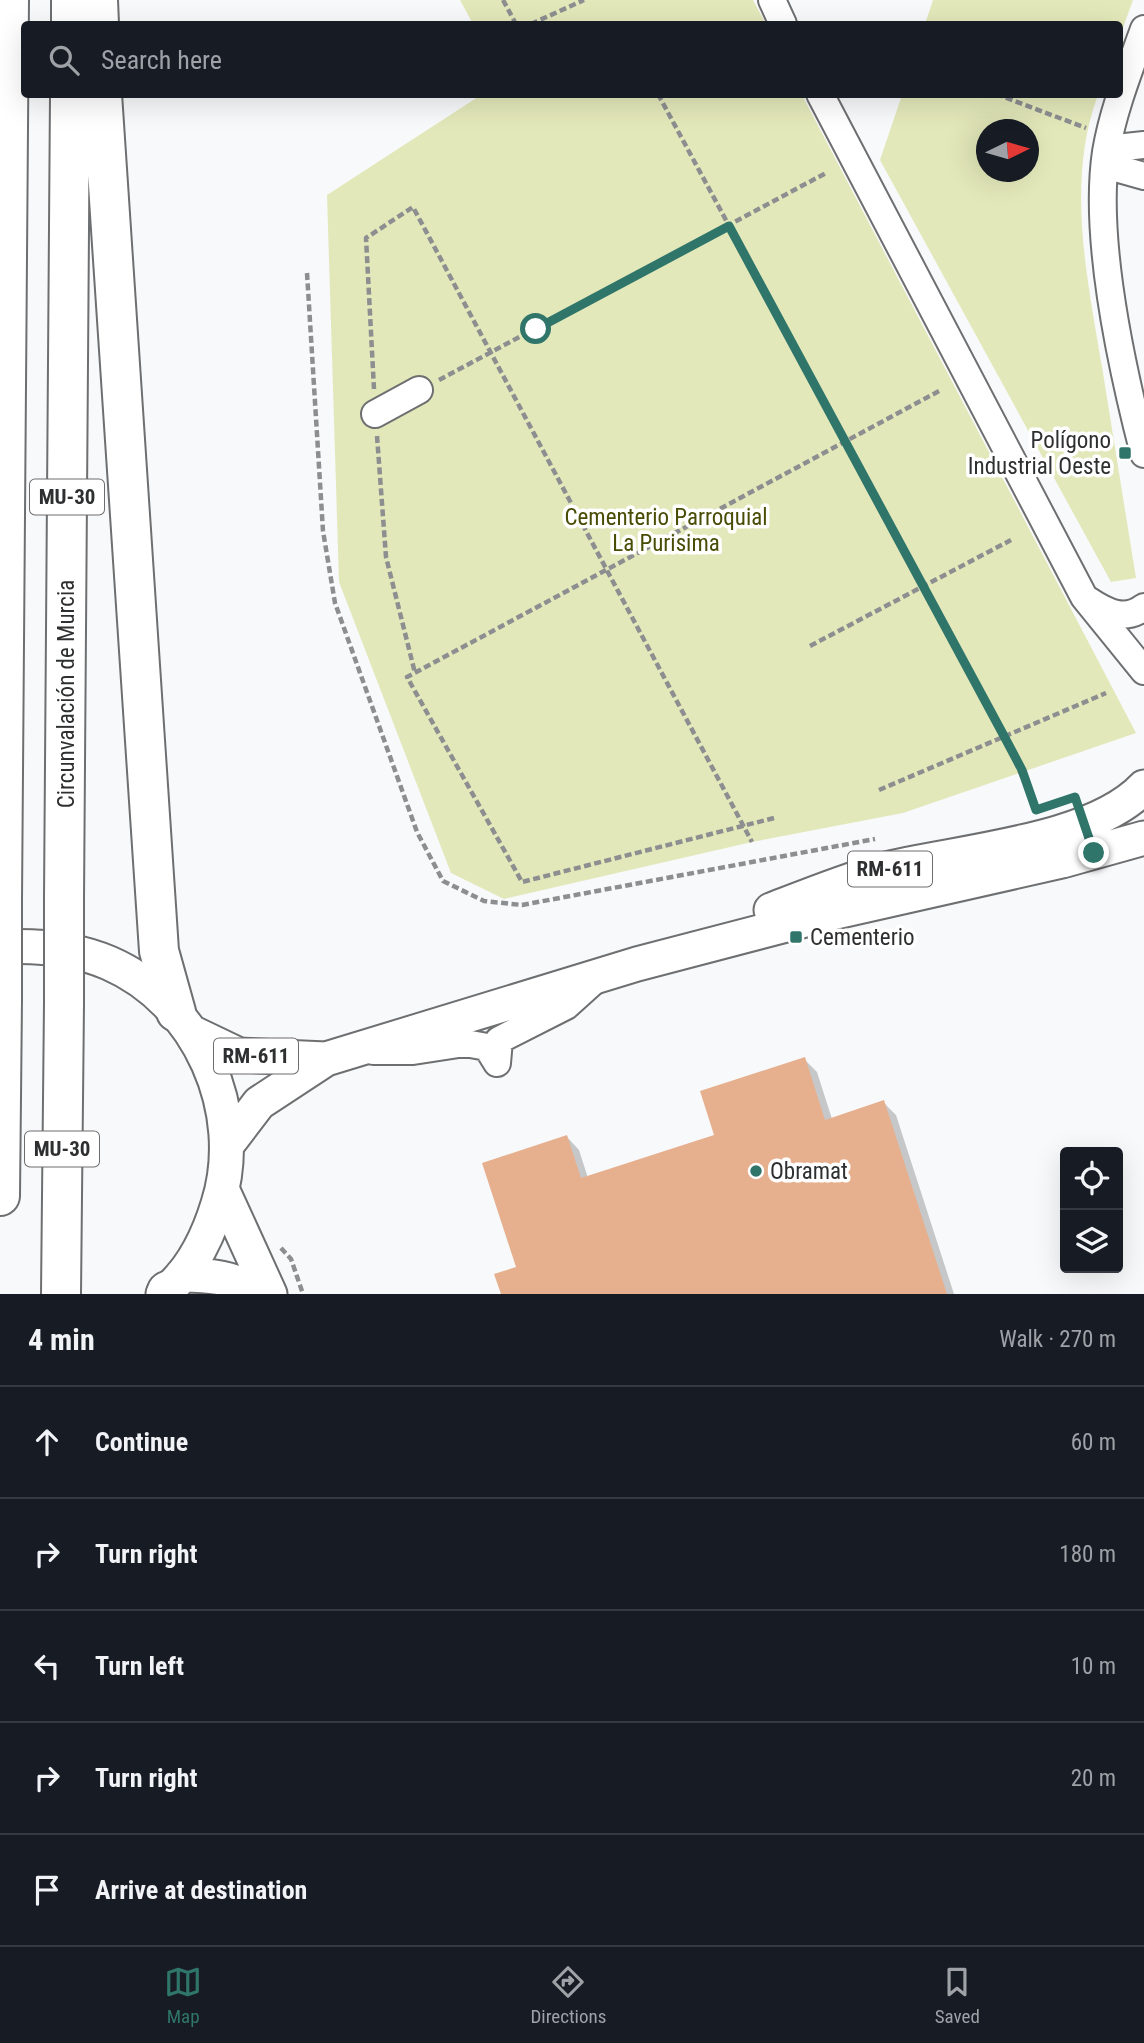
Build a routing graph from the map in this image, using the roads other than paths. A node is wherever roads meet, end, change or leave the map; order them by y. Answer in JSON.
{"nodes":[{"id":1,"x":9,"y":0,"type":"edge"},
{"id":2,"x":71,"y":0,"type":"edge"},
{"id":3,"x":98,"y":0,"type":"edge"},
{"id":4,"x":772,"y":0,"type":"edge"},
{"id":5,"x":71,"y":21,"type":"edge"},
{"id":6,"x":99,"y":21,"type":"edge"},
{"id":7,"x":782,"y":21,"type":"edge"},
{"id":8,"x":1144,"y":29,"type":"edge"},
{"id":9,"x":71,"y":98,"type":"edge"},
{"id":10,"x":102,"y":98,"type":"edge"},
{"id":11,"x":822,"y":98,"type":"edge"},
{"id":12,"x":1123,"y":98,"type":"edge"},
{"id":13,"x":1123,"y":98,"type":"edge"},
{"id":14,"x":1144,"y":145,"type":"edge"},
{"id":15,"x":1107,"y":150,"type":"junction"},
{"id":16,"x":1144,"y":176,"type":"edge"},
{"id":17,"x":419,"y":390,"type":"road end"},
{"id":18,"x":1138,"y":395,"type":"edge"},
{"id":19,"x":375,"y":414,"type":"dead end"},
{"id":20,"x":1144,"y":454,"type":"edge"},
{"id":21,"x":1084,"y":597,"type":"junction"},
{"id":22,"x":1144,"y":607,"type":"edge"},
{"id":23,"x":1144,"y":671,"type":"edge"},
{"id":24,"x":1144,"y":787,"type":"edge"},
{"id":25,"x":1144,"y":838,"type":"edge"},
{"id":26,"x":0,"y":947,"type":"edge"},
{"id":27,"x":637,"y":964,"type":"junction"},
{"id":28,"x":600,"y":975,"type":"junction"},
{"id":29,"x":2,"y":999,"type":"edge"},
{"id":30,"x":183,"y":1022,"type":"junction"},
{"id":31,"x":338,"y":1055,"type":"junction"},
{"id":32,"x":227,"y":1146,"type":"junction"},
{"id":33,"x":223,"y":1191,"type":"junction"},
{"id":34,"x":0,"y":1196,"type":"edge"},
{"id":35,"x":170,"y":1288,"type":"edge"},
{"id":36,"x":61,"y":1294,"type":"edge"},
{"id":37,"x":257,"y":1294,"type":"edge"},
{"id":38,"x":270,"y":1294,"type":"edge"}],
"edges":[{"from":1,"to":29,"type":"highway","number":"MU-30","bridge":true},
{"from":2,"to":5,"type":"highway"},
{"from":3,"to":6,"type":"highway"},
{"from":4,"to":7,"type":"street"},
{"from":8,"to":12,"type":"street"},
{"from":9,"to":36,"type":"highway","name":"Circunvalación de Murcia","number":"MU-30","bridge":true},
{"from":10,"to":30,"type":"highway"},
{"from":11,"to":21,"type":"street"},
{"from":13,"to":15,"type":"street"},
{"from":14,"to":15,"type":"street"},
{"from":15,"to":16,"type":"street"},
{"from":15,"to":18,"type":"street"},
{"from":17,"to":19,"type":"street"},
{"from":18,"to":20,"type":"street"},
{"from":21,"to":22,"type":"street"},
{"from":21,"to":23,"type":"street"},
{"from":24,"to":27,"type":"main road","number":"RM-611"},
{"from":25,"to":27,"type":"main road","number":"RM-611"},
{"from":26,"to":30,"type":"main road"},
{"from":27,"to":28,"type":"main road","number":"RM-611"},
{"from":28,"to":31,"type":"main road","number":"RM-611"},
{"from":28,"to":31,"type":"street"},
{"from":29,"to":34,"type":"highway","number":"MU-30"},
{"from":30,"to":31,"type":"main road","number":"RM-611"},
{"from":30,"to":32,"type":"main road"},
{"from":31,"to":32,"type":"main road","number":"RM-611"},
{"from":32,"to":33,"type":"main road"},
{"from":33,"to":35,"type":"main road"},
{"from":33,"to":38,"type":"main road"},
{"from":35,"to":37,"type":"main road"}]}
